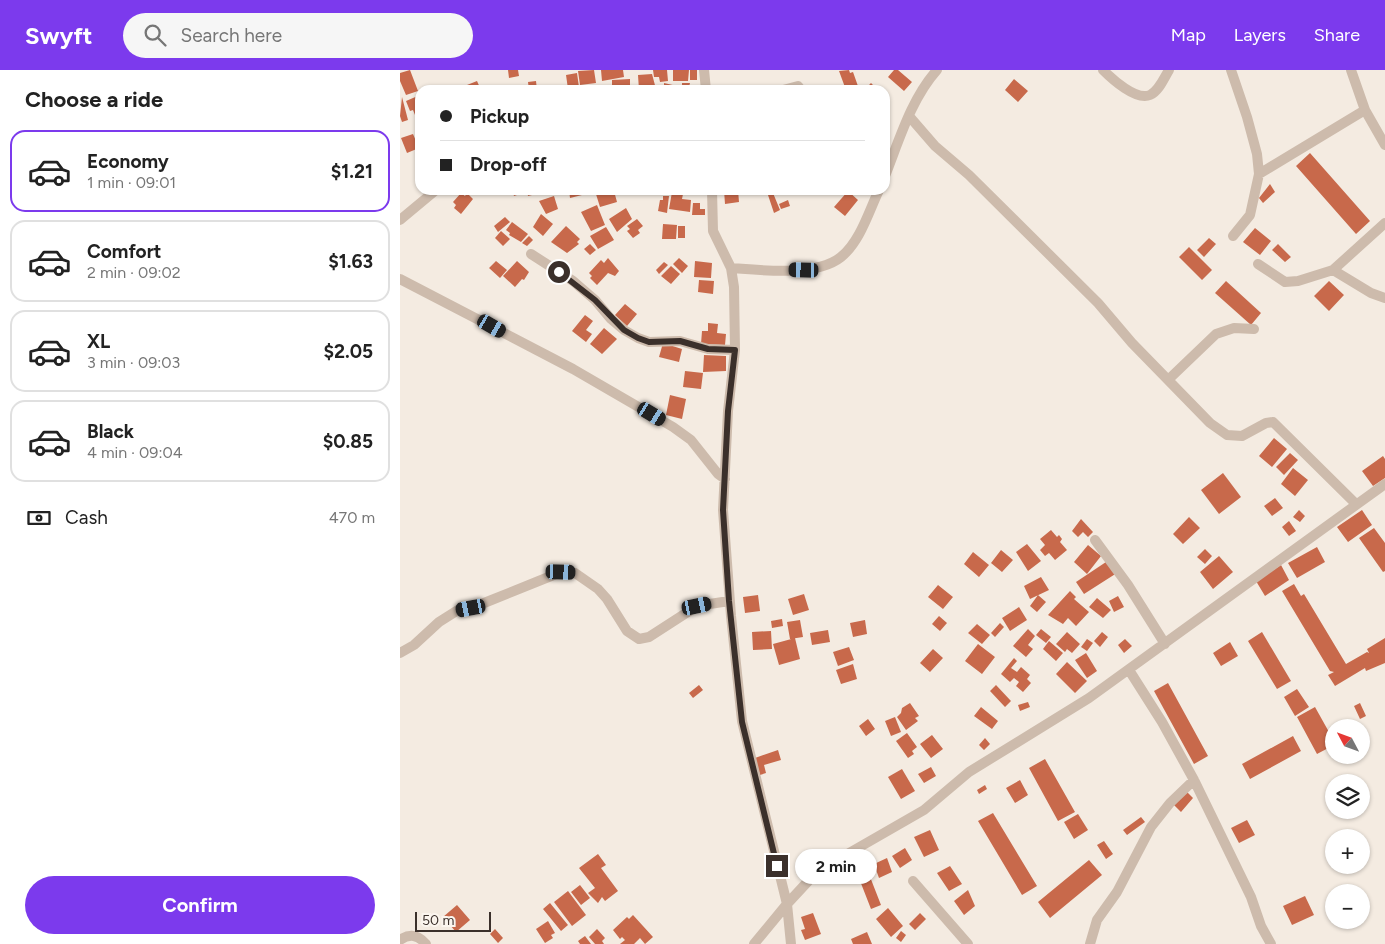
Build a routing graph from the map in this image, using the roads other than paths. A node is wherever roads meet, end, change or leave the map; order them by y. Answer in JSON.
{"nodes":[{"id":1,"x":704,"y":70,"type":"edge"},
{"id":2,"x":937,"y":70,"type":"edge"},
{"id":3,"x":1104,"y":70,"type":"edge"},
{"id":4,"x":1169,"y":70,"type":"edge"},
{"id":5,"x":1231,"y":70,"type":"edge"},
{"id":6,"x":1351,"y":70,"type":"edge"},
{"id":7,"x":706,"y":85,"type":"edge"},
{"id":8,"x":1365,"y":110,"type":"junction"},
{"id":9,"x":909,"y":116,"type":"junction"},
{"id":10,"x":1385,"y":145,"type":"edge"},
{"id":11,"x":890,"y":164,"type":"edge"},
{"id":12,"x":1259,"y":174,"type":"junction"},
{"id":13,"x":430,"y":195,"type":"edge"},
{"id":14,"x":712,"y":195,"type":"edge"},
{"id":15,"x":876,"y":195,"type":"edge"},
{"id":16,"x":400,"y":220,"type":"edge"},
{"id":17,"x":1385,"y":223,"type":"edge"},
{"id":18,"x":1233,"y":236,"type":"dead end"},
{"id":19,"x":531,"y":254,"type":"dead end"},
{"id":20,"x":1258,"y":264,"type":"dead end"},
{"id":21,"x":731,"y":268,"type":"junction"},
{"id":22,"x":1333,"y":270,"type":"junction"},
{"id":23,"x":400,"y":279,"type":"edge"},
{"id":24,"x":1385,"y":298,"type":"edge"},
{"id":25,"x":1254,"y":329,"type":"dead end"},
{"id":26,"x":735,"y":350,"type":"junction"},
{"id":27,"x":1169,"y":379,"type":"junction"},
{"id":28,"x":725,"y":479,"type":"junction"},
{"id":29,"x":1385,"y":484,"type":"edge"},
{"id":30,"x":1356,"y":504,"type":"junction"},
{"id":31,"x":1095,"y":540,"type":"dead end"},
{"id":32,"x":729,"y":601,"type":"junction"},
{"id":33,"x":1165,"y":644,"type":"junction"},
{"id":34,"x":400,"y":653,"type":"edge"},
{"id":35,"x":1129,"y":670,"type":"junction"},
{"id":36,"x":1194,"y":780,"type":"junction"},
{"id":37,"x":913,"y":881,"type":"dead end"},
{"id":38,"x":787,"y":904,"type":"junction"},
{"id":39,"x":400,"y":940,"type":"edge"},
{"id":40,"x":426,"y":944,"type":"edge"},
{"id":41,"x":754,"y":944,"type":"edge"},
{"id":42,"x":791,"y":944,"type":"edge"},
{"id":43,"x":968,"y":944,"type":"edge"},
{"id":44,"x":1090,"y":944,"type":"edge"},
{"id":45,"x":1271,"y":944,"type":"edge"}],
"edges":[{"from":1,"to":7,"type":"street"},
{"from":2,"to":9,"type":"street"},
{"from":3,"to":4,"type":"street"},
{"from":5,"to":12,"type":"street"},
{"from":6,"to":8,"type":"street"},
{"from":8,"to":10,"type":"street"},
{"from":8,"to":12,"type":"street"},
{"from":9,"to":11,"type":"street"},
{"from":9,"to":27,"type":"street"},
{"from":12,"to":18,"type":"street"},
{"from":13,"to":16,"type":"street"},
{"from":14,"to":21,"type":"street"},
{"from":15,"to":21,"type":"street"},
{"from":17,"to":22,"type":"street"},
{"from":19,"to":26,"type":"street"},
{"from":20,"to":22,"type":"street"},
{"from":21,"to":26,"type":"street"},
{"from":22,"to":24,"type":"street"},
{"from":23,"to":28,"type":"street"},
{"from":25,"to":27,"type":"street"},
{"from":26,"to":28,"type":"street"},
{"from":27,"to":30,"type":"street"},
{"from":28,"to":32,"type":"street"},
{"from":29,"to":30,"type":"street"},
{"from":30,"to":33,"type":"street"},
{"from":31,"to":33,"type":"street"},
{"from":32,"to":34,"type":"street"},
{"from":32,"to":38,"type":"street"},
{"from":33,"to":35,"type":"street"},
{"from":35,"to":36,"type":"street"},
{"from":35,"to":38,"type":"street"},
{"from":36,"to":44,"type":"street"},
{"from":36,"to":45,"type":"street"},
{"from":37,"to":43,"type":"street"},
{"from":38,"to":41,"type":"street"},
{"from":38,"to":42,"type":"street"},
{"from":39,"to":40,"type":"street"}]}
